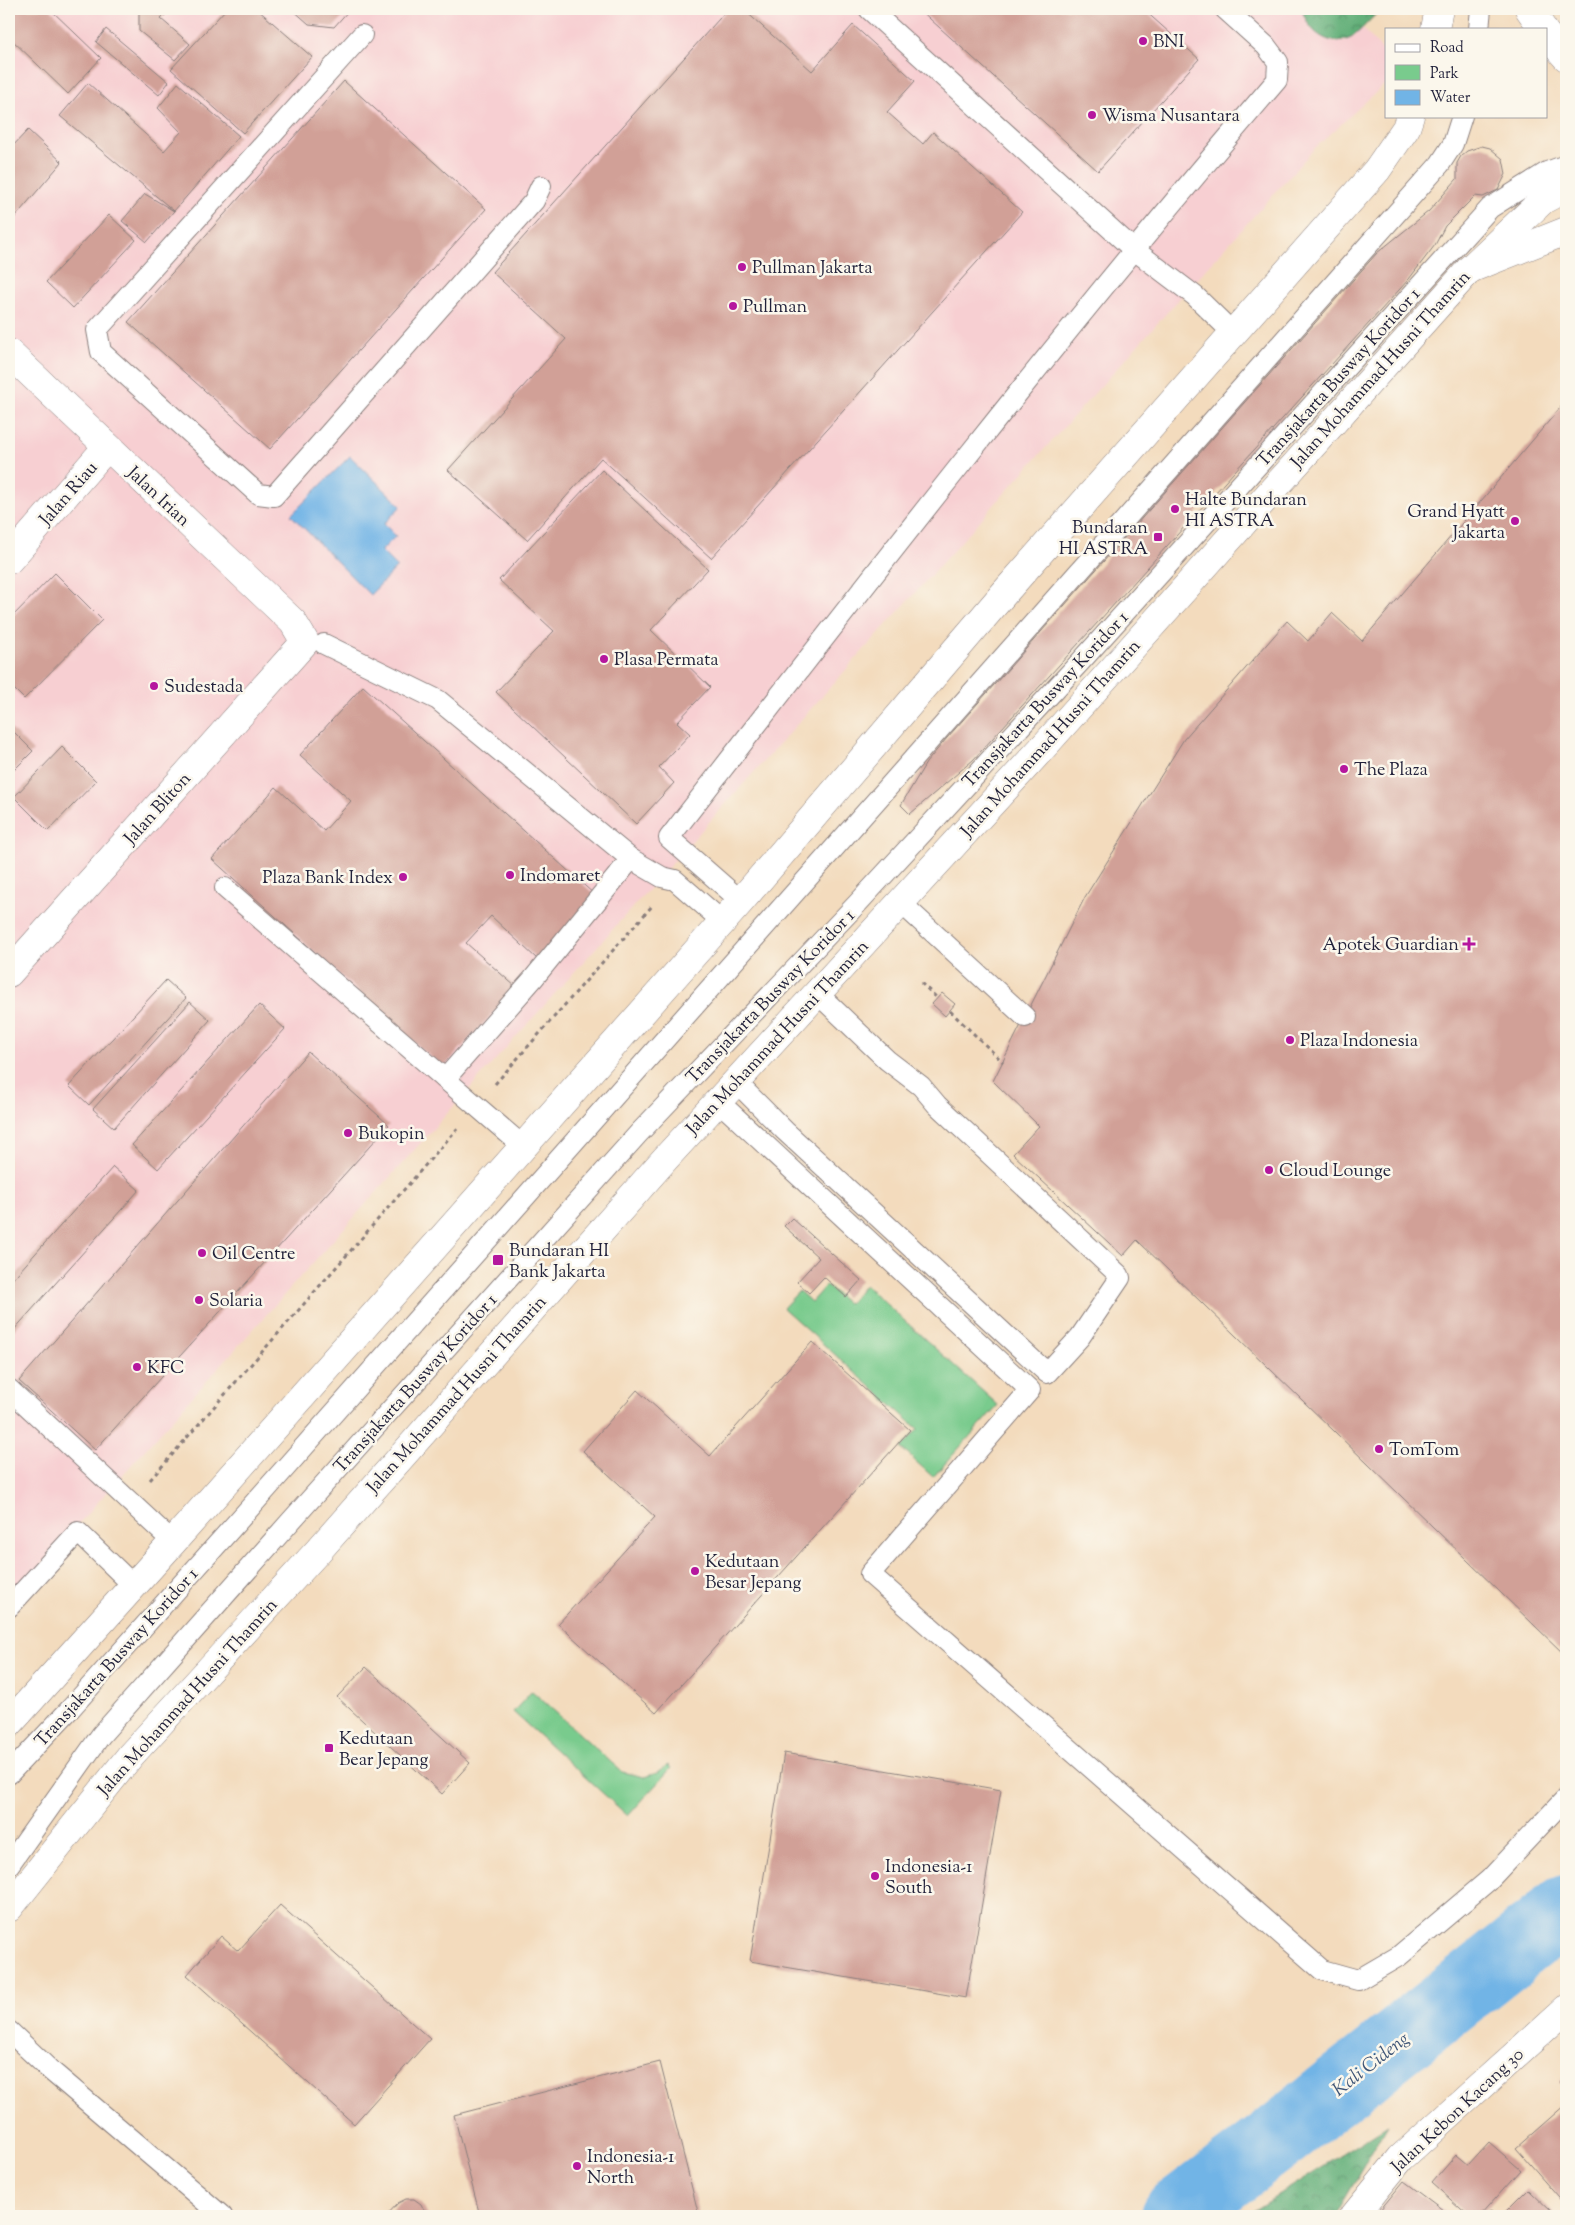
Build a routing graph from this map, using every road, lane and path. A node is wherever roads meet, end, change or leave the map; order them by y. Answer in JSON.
{"nodes":[{"id":1,"x":869,"y":9,"type":"edge"},
{"id":2,"x":1225,"y":9,"type":"edge"},
{"id":3,"x":1481,"y":9,"type":"edge"},
{"id":4,"x":1529,"y":9,"type":"edge"},
{"id":5,"x":1479,"y":28,"type":"edge"},
{"id":6,"x":1542,"y":28,"type":"edge"},
{"id":7,"x":362,"y":34,"type":"dead end"},
{"id":8,"x":1548,"y":36,"type":"edge"},
{"id":9,"x":1566,"y":56,"type":"edge"},
{"id":10,"x":1409,"y":118,"type":"edge"},
{"id":11,"x":1461,"y":118,"type":"edge"},
{"id":12,"x":1566,"y":165,"type":"edge"},
{"id":13,"x":541,"y":186,"type":"dead end"},
{"id":14,"x":1566,"y":188,"type":"edge"},
{"id":15,"x":1566,"y":231,"type":"edge"},
{"id":16,"x":1133,"y":249,"type":"junction"},
{"id":17,"x":1470,"y":269,"type":"junction"},
{"id":18,"x":1234,"y":333,"type":"junction"},
{"id":19,"x":9,"y":353,"type":"edge"},
{"id":20,"x":107,"y":448,"type":"junction"},
{"id":21,"x":9,"y":560,"type":"edge"},
{"id":22,"x":315,"y":643,"type":"junction"},
{"id":23,"x":631,"y":859,"type":"junction"},
{"id":24,"x":675,"y":880,"type":"junction"},
{"id":25,"x":225,"y":888,"type":"dead end"},
{"id":26,"x":741,"y":901,"type":"junction"},
{"id":27,"x":900,"y":902,"type":"junction"},
{"id":28,"x":723,"y":922,"type":"junction"},
{"id":29,"x":9,"y":974,"type":"edge"},
{"id":30,"x":921,"y":983,"type":"dead end"},
{"id":31,"x":817,"y":993,"type":"junction"},
{"id":32,"x":937,"y":998,"type":"dead end"},
{"id":33,"x":950,"y":1011,"type":"dead end"},
{"id":34,"x":1025,"y":1017,"type":"dead end"},
{"id":35,"x":1003,"y":1062,"type":"dead end"},
{"id":36,"x":445,"y":1079,"type":"junction"},
{"id":37,"x":726,"y":1091,"type":"junction"},
{"id":38,"x":477,"y":1106,"type":"junction"},
{"id":39,"x":524,"y":1147,"type":"junction"},
{"id":40,"x":9,"y":1389,"type":"edge"},
{"id":41,"x":130,"y":1502,"type":"junction"},
{"id":42,"x":173,"y":1542,"type":"junction"},
{"id":43,"x":134,"y":1586,"type":"junction"},
{"id":44,"x":9,"y":1607,"type":"edge"},
{"id":45,"x":9,"y":1724,"type":"edge"},
{"id":46,"x":9,"y":1774,"type":"edge"},
{"id":47,"x":1566,"y":1798,"type":"edge"},
{"id":48,"x":9,"y":1865,"type":"edge"},
{"id":49,"x":9,"y":1908,"type":"edge"},
{"id":50,"x":1566,"y":2009,"type":"edge"},
{"id":51,"x":9,"y":2031,"type":"edge"},
{"id":52,"x":222,"y":2216,"type":"edge"},
{"id":53,"x":1354,"y":2216,"type":"edge"}],
"edges":[{"from":1,"to":16,"type":"lane"},
{"from":2,"to":16,"type":"lane"},
{"from":3,"to":5,"type":"lane"},
{"from":4,"to":6,"type":"main road"},
{"from":7,"to":13,"type":"lane"},
{"from":8,"to":9,"type":"main road"},
{"from":10,"to":18,"type":"main road"},
{"from":11,"to":46,"type":"lane","name":"Transjakarta Busway Koridor 1"},
{"from":12,"to":48,"type":"lane","name":"Transjakarta Busway Koridor 1"},
{"from":14,"to":17,"type":"main road","name":"Jalan Mohammad Husni Thamrin"},
{"from":15,"to":17,"type":"main road"},
{"from":16,"to":18,"type":"lane"},
{"from":16,"to":26,"type":"lane"},
{"from":17,"to":27,"type":"main road","name":"Jalan Mohammad Husni Thamrin"},
{"from":18,"to":26,"type":"main road"},
{"from":19,"to":20,"type":"main road","name":"Jalan Irian"},
{"from":20,"to":21,"type":"main road","name":"Jalan Riau"},
{"from":20,"to":22,"type":"main road","name":"Jalan Irian"},
{"from":22,"to":23,"type":"lane"},
{"from":22,"to":29,"type":"main road","name":"Jalan Bliton"},
{"from":23,"to":24,"type":"lane"},
{"from":23,"to":36,"type":"lane"},
{"from":24,"to":28,"type":"lane"},
{"from":24,"to":38,"type":"path"},
{"from":25,"to":36,"type":"lane"},
{"from":26,"to":28,"type":"main road"},
{"from":27,"to":31,"type":"main road","name":"Jalan Mohammad Husni Thamrin"},
{"from":27,"to":34,"type":"lane"},
{"from":28,"to":39,"type":"main road"},
{"from":30,"to":32,"type":"path"},
{"from":31,"to":37,"type":"main road","name":"Jalan Mohammad Husni Thamrin"},
{"from":31,"to":37,"type":"lane"},
{"from":33,"to":35,"type":"path"},
{"from":36,"to":38,"type":"lane"},
{"from":37,"to":47,"type":"lane"},
{"from":37,"to":49,"type":"main road","name":"Jalan Mohammad Husni Thamrin"},
{"from":38,"to":39,"type":"lane"},
{"from":38,"to":41,"type":"path"},
{"from":39,"to":42,"type":"main road"},
{"from":40,"to":41,"type":"lane"},
{"from":41,"to":42,"type":"lane"},
{"from":42,"to":43,"type":"main road"},
{"from":43,"to":44,"type":"lane"},
{"from":43,"to":45,"type":"main road"},
{"from":50,"to":53,"type":"main road","name":"Jalan Kebon Kacang 30"},
{"from":51,"to":52,"type":"lane"}]}
